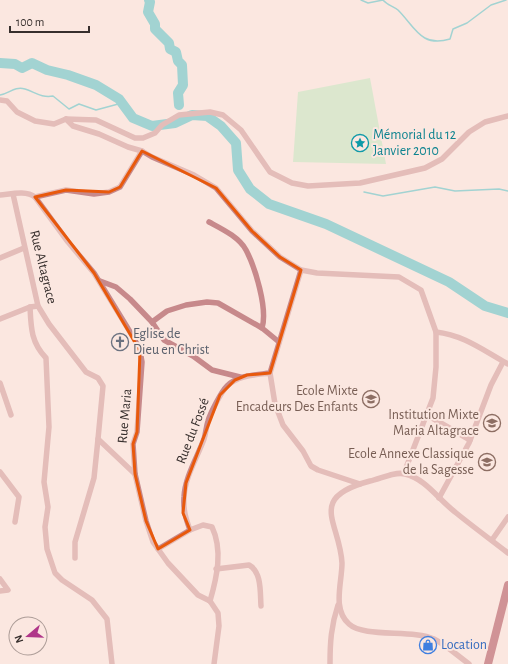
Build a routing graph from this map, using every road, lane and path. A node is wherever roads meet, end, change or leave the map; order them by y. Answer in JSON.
{"nodes":[{"id":1,"x":0,"y":100,"type":"edge"},
{"id":2,"x":508,"y":116,"type":"edge"},
{"id":3,"x":66,"y":119,"type":"junction"},
{"id":4,"x":142,"y":151,"type":"junction"},
{"id":5,"x":13,"y":194,"type":"junction"},
{"id":6,"x":0,"y":195,"type":"edge"},
{"id":7,"x":35,"y":197,"type":"junction"},
{"id":8,"x":210,"y":222,"type":"dead end"},
{"id":9,"x":24,"y":248,"type":"junction"},
{"id":10,"x":0,"y":258,"type":"edge"},
{"id":11,"x":301,"y":270,"type":"junction"},
{"id":12,"x":100,"y":281,"type":"junction"},
{"id":13,"x":38,"y":306,"type":"junction"},
{"id":14,"x":30,"y":307,"type":"junction"},
{"id":15,"x":0,"y":319,"type":"edge"},
{"id":16,"x":152,"y":322,"type":"junction"},
{"id":17,"x":262,"y":328,"type":"junction"},
{"id":18,"x":436,"y":332,"type":"junction"},
{"id":19,"x":280,"y":342,"type":"junction"},
{"id":20,"x":506,"y":363,"type":"edge"},
{"id":21,"x":270,"y":373,"type":"junction"},
{"id":22,"x":243,"y":377,"type":"junction"},
{"id":23,"x":0,"y":383,"type":"edge"},
{"id":24,"x":11,"y":415,"type":"dead end"},
{"id":25,"x":427,"y":415,"type":"junction"},
{"id":26,"x":98,"y":439,"type":"junction"},
{"id":27,"x":470,"y":440,"type":"junction"},
{"id":28,"x":0,"y":472,"type":"edge"},
{"id":29,"x":404,"y":473,"type":"junction"},
{"id":30,"x":135,"y":474,"type":"junction"},
{"id":31,"x":360,"y":484,"type":"junction"},
{"id":32,"x":438,"y":498,"type":"junction"},
{"id":33,"x":508,"y":517,"type":"edge"},
{"id":34,"x":15,"y":522,"type":"dead end"},
{"id":35,"x":190,"y":530,"type":"junction"},
{"id":36,"x":492,"y":540,"type":"junction"},
{"id":37,"x":158,"y":549,"type":"junction"},
{"id":38,"x":508,"y":553,"type":"edge"},
{"id":39,"x":75,"y":558,"type":"dead end"},
{"id":40,"x":216,"y":569,"type":"junction"},
{"id":41,"x":0,"y":579,"type":"edge"},
{"id":42,"x":508,"y":585,"type":"edge"},
{"id":43,"x":0,"y":591,"type":"edge"},
{"id":44,"x":210,"y":601,"type":"junction"},
{"id":45,"x":338,"y":605,"type":"junction"},
{"id":46,"x":261,"y":606,"type":"dead end"},
{"id":47,"x":112,"y":664,"type":"edge"},
{"id":48,"x":214,"y":664,"type":"edge"},
{"id":49,"x":330,"y":664,"type":"edge"},
{"id":50,"x":469,"y":664,"type":"edge"},
{"id":51,"x":488,"y":664,"type":"edge"}],
"edges":[{"from":1,"to":3,"type":"street"},
{"from":2,"to":3,"type":"street"},
{"from":3,"to":4,"type":"street"},
{"from":4,"to":7,"type":"street"},
{"from":4,"to":11,"type":"street"},
{"from":5,"to":6,"type":"street"},
{"from":5,"to":7,"type":"street"},
{"from":5,"to":9,"type":"street","name":"Rue Altagrace"},
{"from":7,"to":12,"type":"street","name":"Rue Maria"},
{"from":8,"to":17,"type":"street"},
{"from":9,"to":10,"type":"street"},
{"from":9,"to":13,"type":"street","name":"Rue Altagrace"},
{"from":11,"to":18,"type":"street"},
{"from":11,"to":19,"type":"street"},
{"from":12,"to":16,"type":"street"},
{"from":12,"to":30,"type":"street","name":"Rue Maria"},
{"from":13,"to":14,"type":"street"},
{"from":13,"to":26,"type":"street","name":"Rue Altagrace"},
{"from":14,"to":15,"type":"street"},
{"from":14,"to":47,"type":"street"},
{"from":16,"to":17,"type":"street"},
{"from":16,"to":22,"type":"street"},
{"from":17,"to":19,"type":"street"},
{"from":18,"to":20,"type":"street"},
{"from":18,"to":25,"type":"street"},
{"from":19,"to":21,"type":"street"},
{"from":20,"to":27,"type":"street"},
{"from":21,"to":22,"type":"street","name":"Rue du Fossé"},
{"from":21,"to":31,"type":"street"},
{"from":22,"to":35,"type":"street","name":"Rue du Fossé"},
{"from":23,"to":24,"type":"street"},
{"from":25,"to":27,"type":"street"},
{"from":25,"to":29,"type":"street"},
{"from":26,"to":30,"type":"street"},
{"from":26,"to":39,"type":"street"},
{"from":27,"to":32,"type":"street"},
{"from":28,"to":34,"type":"street"},
{"from":29,"to":31,"type":"street"},
{"from":29,"to":32,"type":"street"},
{"from":30,"to":37,"type":"street","name":"Rue Maria"},
{"from":31,"to":45,"type":"street"},
{"from":32,"to":36,"type":"street"},
{"from":33,"to":36,"type":"street"},
{"from":35,"to":37,"type":"street"},
{"from":35,"to":40,"type":"street"},
{"from":36,"to":38,"type":"street"},
{"from":37,"to":44,"type":"street","name":"Rue Maria"},
{"from":40,"to":44,"type":"street"},
{"from":40,"to":46,"type":"street"},
{"from":41,"to":43,"type":"street"},
{"from":42,"to":51,"type":"main road"},
{"from":44,"to":48,"type":"street"},
{"from":45,"to":49,"type":"street"},
{"from":45,"to":50,"type":"street"}]}
